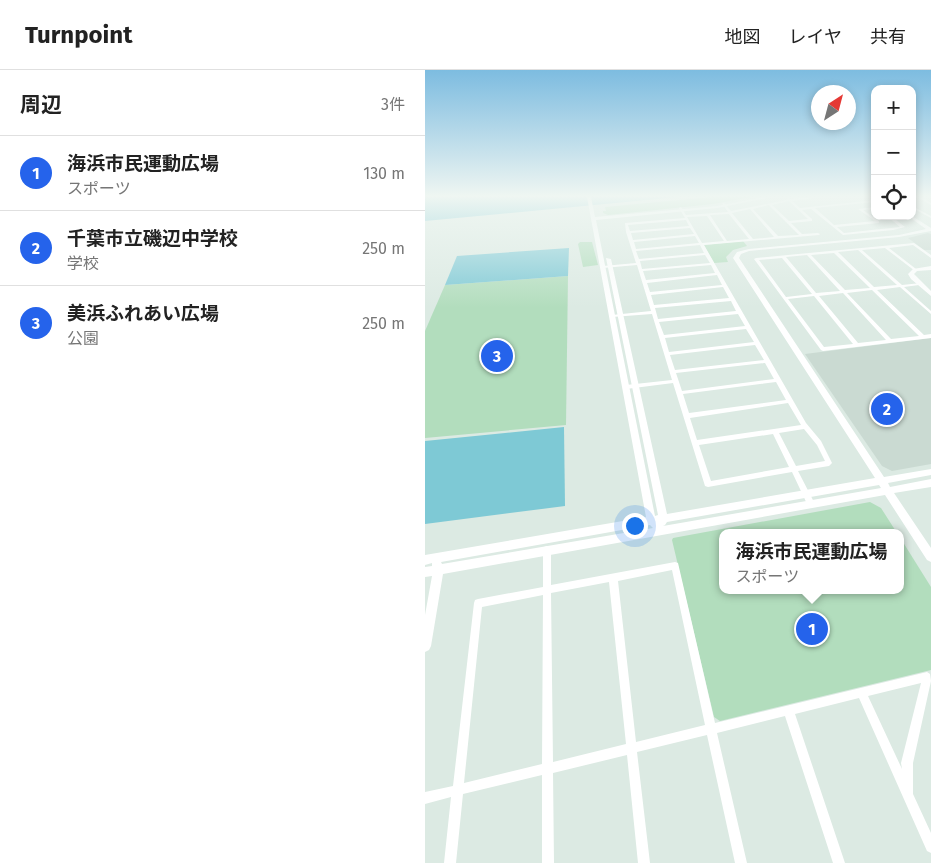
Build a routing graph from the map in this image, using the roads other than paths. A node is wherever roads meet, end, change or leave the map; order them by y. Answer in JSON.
{"nodes":[{"id":1,"x":600,"y":234,"type":"edge"},
{"id":2,"x":629,"y":234,"type":"edge"},
{"id":3,"x":721,"y":234,"type":"edge"},
{"id":4,"x":748,"y":234,"type":"edge"},
{"id":5,"x":774,"y":234,"type":"edge"},
{"id":6,"x":818,"y":234,"type":"dead end"},
{"id":7,"x":910,"y":234,"type":"edge"},
{"id":8,"x":696,"y":235,"type":"joint"},
{"id":9,"x":801,"y":236,"type":"joint"},
{"id":10,"x":777,"y":238,"type":"junction"},
{"id":11,"x":752,"y":240,"type":"junction"},
{"id":12,"x":631,"y":241,"type":"junction"},
{"id":13,"x":726,"y":242,"type":"junction"},
{"id":14,"x":701,"y":244,"type":"junction"},
{"id":15,"x":886,"y":247,"type":"junction"},
{"id":16,"x":859,"y":249,"type":"junction"},
{"id":17,"x":634,"y":250,"type":"junction"},
{"id":18,"x":834,"y":252,"type":"junction"},
{"id":19,"x":707,"y":254,"type":"junction"},
{"id":20,"x":808,"y":254,"type":"junction"},
{"id":21,"x":783,"y":256,"type":"junction"},
{"id":22,"x":931,"y":257,"type":"edge"},
{"id":23,"x":637,"y":262,"type":"junction"},
{"id":24,"x":712,"y":264,"type":"junction"},
{"id":25,"x":606,"y":267,"type":"junction"},
{"id":26,"x":931,"y":268,"type":"edge"},
{"id":27,"x":640,"y":270,"type":"junction"},
{"id":28,"x":915,"y":270,"type":"junction"},
{"id":29,"x":718,"y":274,"type":"junction"},
{"id":30,"x":644,"y":282,"type":"junction"},
{"id":31,"x":919,"y":284,"type":"junction"},
{"id":32,"x":725,"y":286,"type":"junction"},
{"id":33,"x":900,"y":286,"type":"junction"},
{"id":34,"x":873,"y":288,"type":"junction"},
{"id":35,"x":844,"y":292,"type":"junction"},
{"id":36,"x":648,"y":294,"type":"junction"},
{"id":37,"x":931,"y":294,"type":"edge"},
{"id":38,"x":815,"y":295,"type":"junction"},
{"id":39,"x":785,"y":298,"type":"junction"},
{"id":40,"x":732,"y":299,"type":"junction"},
{"id":41,"x":653,"y":309,"type":"junction"},
{"id":42,"x":740,"y":312,"type":"junction"},
{"id":43,"x":931,"y":313,"type":"edge"},
{"id":44,"x":616,"y":316,"type":"junction"},
{"id":45,"x":656,"y":321,"type":"junction"},
{"id":46,"x":748,"y":327,"type":"junction"},
{"id":47,"x":931,"y":336,"type":"edge"},
{"id":48,"x":661,"y":337,"type":"junction"},
{"id":49,"x":923,"y":337,"type":"junction"},
{"id":50,"x":890,"y":341,"type":"junction"},
{"id":51,"x":757,"y":343,"type":"junction"},
{"id":52,"x":857,"y":345,"type":"junction"},
{"id":53,"x":667,"y":354,"type":"junction"},
{"id":54,"x":767,"y":361,"type":"junction"},
{"id":55,"x":673,"y":372,"type":"junction"},
{"id":56,"x":779,"y":380,"type":"junction"},
{"id":57,"x":675,"y":381,"type":"junction"},
{"id":58,"x":635,"y":386,"type":"junction"},
{"id":59,"x":626,"y":387,"type":"junction"},
{"id":60,"x":679,"y":393,"type":"junction"},
{"id":61,"x":791,"y":401,"type":"junction"},
{"id":62,"x":687,"y":416,"type":"junction"},
{"id":63,"x":805,"y":427,"type":"junction"},
{"id":64,"x":775,"y":431,"type":"junction"},
{"id":65,"x":695,"y":444,"type":"junction"},
{"id":66,"x":794,"y":469,"type":"junction"},
{"id":67,"x":931,"y":472,"type":"edge"},
{"id":68,"x":880,"y":481,"type":"junction"},
{"id":69,"x":931,"y":483,"type":"edge"},
{"id":70,"x":887,"y":491,"type":"junction"},
{"id":71,"x":805,"y":493,"type":"junction"},
{"id":72,"x":811,"y":504,"type":"junction"},
{"id":73,"x":663,"y":518,"type":"junction"},
{"id":74,"x":651,"y":520,"type":"junction"},
{"id":75,"x":660,"y":530,"type":"junction"},
{"id":76,"x":547,"y":550,"type":"junction"},
{"id":77,"x":931,"y":557,"type":"edge"},
{"id":78,"x":430,"y":559,"type":"edge"},
{"id":79,"x":439,"y":569,"type":"junction"},
{"id":80,"x":425,"y":572,"type":"edge"},
{"id":81,"x":613,"y":578,"type":"junction"},
{"id":82,"x":547,"y":590,"type":"junction"},
{"id":83,"x":425,"y":646,"type":"edge"},
{"id":84,"x":862,"y":694,"type":"junction"},
{"id":85,"x":789,"y":712,"type":"junction"},
{"id":86,"x":711,"y":730,"type":"junction"},
{"id":87,"x":632,"y":749,"type":"junction"},
{"id":88,"x":548,"y":769,"type":"junction"},
{"id":89,"x":458,"y":791,"type":"junction"},
{"id":90,"x":908,"y":794,"type":"junction"},
{"id":91,"x":425,"y":798,"type":"edge"},
{"id":92,"x":931,"y":847,"type":"edge"},
{"id":93,"x":450,"y":863,"type":"edge"},
{"id":94,"x":548,"y":863,"type":"edge"},
{"id":95,"x":644,"y":863,"type":"edge"},
{"id":96,"x":741,"y":863,"type":"edge"},
{"id":97,"x":839,"y":863,"type":"edge"}],
"edges":[{"from":1,"to":25,"type":"street"},
{"from":2,"to":12,"type":"street"},
{"from":3,"to":13,"type":"street"},
{"from":4,"to":11,"type":"street"},
{"from":5,"to":10,"type":"street"},
{"from":6,"to":9,"type":"street"},
{"from":7,"to":68,"type":"street"},
{"from":8,"to":12,"type":"street"},
{"from":8,"to":14,"type":"street"},
{"from":9,"to":10,"type":"street"},
{"from":10,"to":11,"type":"street"},
{"from":11,"to":13,"type":"street"},
{"from":12,"to":17,"type":"street"},
{"from":13,"to":14,"type":"street"},
{"from":14,"to":17,"type":"street"},
{"from":14,"to":19,"type":"street"},
{"from":15,"to":16,"type":"street"},
{"from":15,"to":22,"type":"street"},
{"from":15,"to":28,"type":"street"},
{"from":16,"to":18,"type":"street"},
{"from":16,"to":33,"type":"street"},
{"from":17,"to":23,"type":"street"},
{"from":18,"to":20,"type":"street"},
{"from":18,"to":34,"type":"street"},
{"from":19,"to":23,"type":"street"},
{"from":19,"to":24,"type":"street"},
{"from":20,"to":21,"type":"street"},
{"from":20,"to":35,"type":"street"},
{"from":21,"to":38,"type":"street"},
{"from":21,"to":39,"type":"street"},
{"from":23,"to":25,"type":"street"},
{"from":23,"to":27,"type":"street"},
{"from":24,"to":27,"type":"street"},
{"from":24,"to":29,"type":"street"},
{"from":25,"to":44,"type":"street"},
{"from":26,"to":28,"type":"street"},
{"from":27,"to":30,"type":"street"},
{"from":28,"to":31,"type":"street"},
{"from":29,"to":30,"type":"street"},
{"from":29,"to":32,"type":"street"},
{"from":30,"to":36,"type":"street"},
{"from":31,"to":33,"type":"street"},
{"from":31,"to":37,"type":"street"},
{"from":32,"to":36,"type":"street"},
{"from":32,"to":40,"type":"street"},
{"from":33,"to":34,"type":"street"},
{"from":33,"to":43,"type":"street"},
{"from":34,"to":35,"type":"street"},
{"from":34,"to":49,"type":"street"},
{"from":35,"to":38,"type":"street"},
{"from":35,"to":50,"type":"street"},
{"from":36,"to":41,"type":"street"},
{"from":38,"to":39,"type":"street"},
{"from":38,"to":52,"type":"street"},
{"from":39,"to":52,"type":"street"},
{"from":40,"to":41,"type":"street"},
{"from":40,"to":42,"type":"street"},
{"from":41,"to":44,"type":"street"},
{"from":41,"to":45,"type":"street"},
{"from":42,"to":45,"type":"street"},
{"from":42,"to":46,"type":"street"},
{"from":44,"to":58,"type":"street"},
{"from":44,"to":59,"type":"street"},
{"from":45,"to":48,"type":"street"},
{"from":46,"to":48,"type":"street"},
{"from":46,"to":51,"type":"street"},
{"from":47,"to":49,"type":"street"},
{"from":48,"to":53,"type":"street"},
{"from":49,"to":50,"type":"street"},
{"from":50,"to":52,"type":"street"},
{"from":51,"to":53,"type":"street"},
{"from":51,"to":54,"type":"street"},
{"from":53,"to":55,"type":"street"},
{"from":54,"to":55,"type":"street"},
{"from":54,"to":56,"type":"street"},
{"from":55,"to":57,"type":"street"},
{"from":56,"to":60,"type":"street"},
{"from":56,"to":61,"type":"street"},
{"from":57,"to":58,"type":"street"},
{"from":57,"to":60,"type":"street"},
{"from":58,"to":59,"type":"street"},
{"from":58,"to":73,"type":"street"},
{"from":59,"to":74,"type":"street"},
{"from":60,"to":62,"type":"street"},
{"from":61,"to":62,"type":"street"},
{"from":61,"to":63,"type":"street"},
{"from":62,"to":65,"type":"street"},
{"from":63,"to":64,"type":"street"},
{"from":63,"to":66,"type":"street"},
{"from":64,"to":65,"type":"street"},
{"from":64,"to":66,"type":"street"},
{"from":65,"to":66,"type":"street"},
{"from":66,"to":71,"type":"street"},
{"from":67,"to":68,"type":"street"},
{"from":68,"to":70,"type":"street"},
{"from":68,"to":71,"type":"street"},
{"from":69,"to":70,"type":"street"},
{"from":70,"to":72,"type":"street"},
{"from":70,"to":77,"type":"street"},
{"from":71,"to":72,"type":"street"},
{"from":71,"to":73,"type":"street"},
{"from":72,"to":75,"type":"street"},
{"from":73,"to":74,"type":"street"},
{"from":73,"to":75,"type":"street"},
{"from":74,"to":75,"type":"street"},
{"from":74,"to":78,"type":"street"},
{"from":75,"to":76,"type":"street"},
{"from":76,"to":79,"type":"street"},
{"from":76,"to":82,"type":"street"},
{"from":78,"to":79,"type":"street"},
{"from":78,"to":80,"type":"street"},
{"from":79,"to":80,"type":"street"},
{"from":79,"to":83,"type":"street"},
{"from":81,"to":82,"type":"street"},
{"from":81,"to":86,"type":"street"},
{"from":81,"to":87,"type":"street"},
{"from":82,"to":88,"type":"street"},
{"from":82,"to":89,"type":"street"},
{"from":84,"to":85,"type":"street"},
{"from":84,"to":90,"type":"street"},
{"from":84,"to":90,"type":"street"},
{"from":85,"to":86,"type":"street"},
{"from":85,"to":97,"type":"street"},
{"from":86,"to":87,"type":"street"},
{"from":86,"to":96,"type":"street"},
{"from":87,"to":88,"type":"street"},
{"from":87,"to":95,"type":"street"},
{"from":88,"to":89,"type":"street"},
{"from":88,"to":94,"type":"street"},
{"from":89,"to":91,"type":"street"},
{"from":89,"to":93,"type":"street"},
{"from":90,"to":92,"type":"street"}]}
